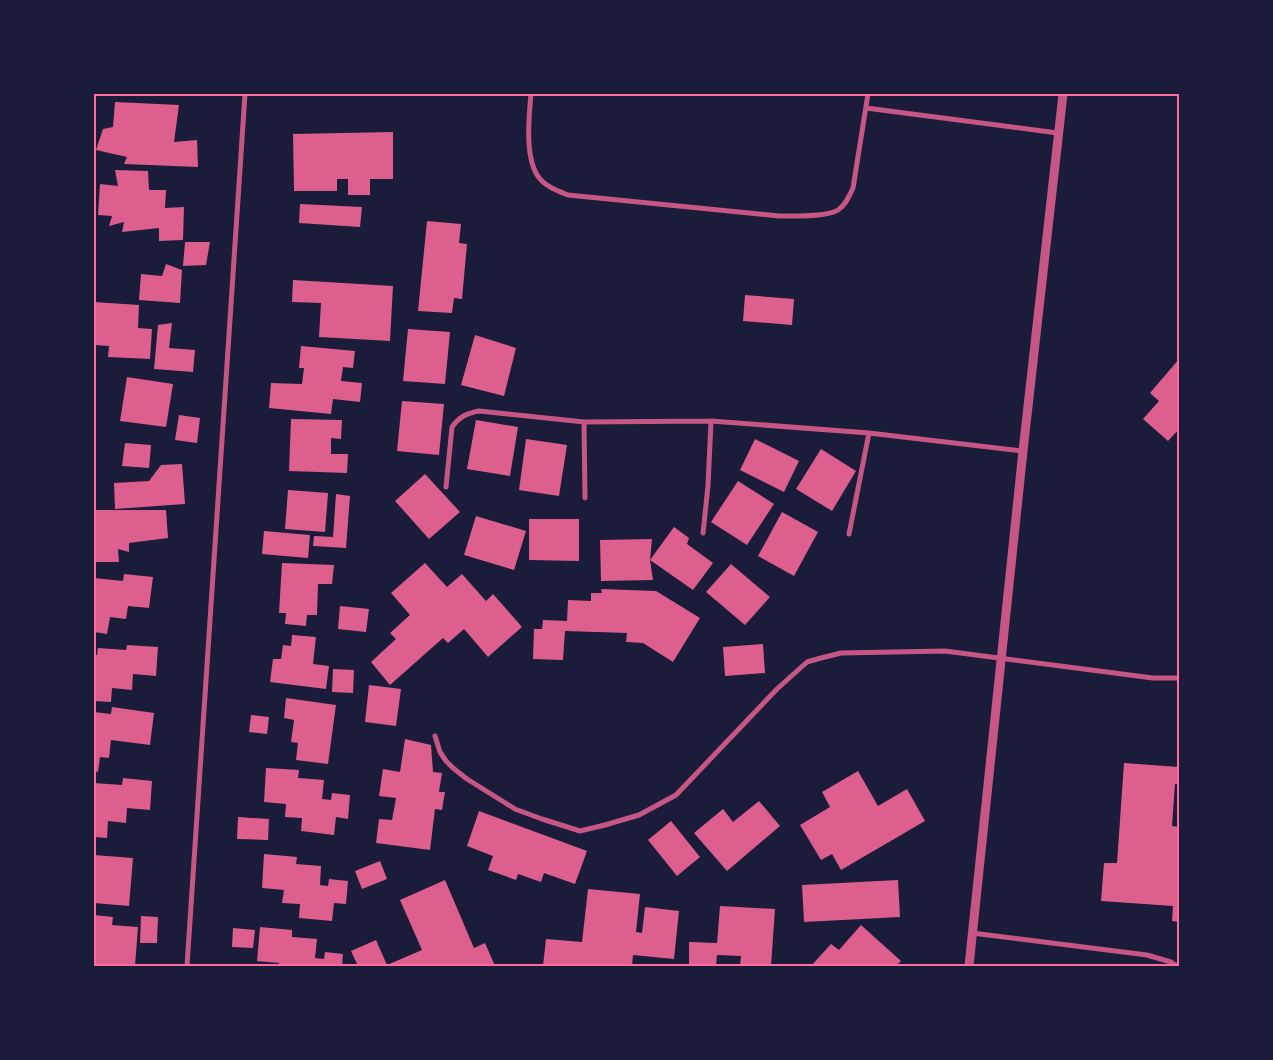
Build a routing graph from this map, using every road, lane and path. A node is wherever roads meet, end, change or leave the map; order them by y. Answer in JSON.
{"nodes":[{"id":1,"x":245,"y":94,"type":"edge"},
{"id":2,"x":531,"y":94,"type":"edge"},
{"id":3,"x":868,"y":94,"type":"edge"},
{"id":4,"x":1063,"y":94,"type":"edge"},
{"id":5,"x":866,"y":108,"type":"junction"},
{"id":6,"x":1058,"y":133,"type":"junction"},
{"id":7,"x":711,"y":420,"type":"junction"},
{"id":8,"x":584,"y":422,"type":"junction"},
{"id":9,"x":869,"y":433,"type":"junction"},
{"id":10,"x":1023,"y":451,"type":"junction"},
{"id":11,"x":446,"y":487,"type":"dead end"},
{"id":12,"x":584,"y":498,"type":"dead end"},
{"id":13,"x":703,"y":533,"type":"dead end"},
{"id":14,"x":848,"y":534,"type":"dead end"},
{"id":15,"x":1001,"y":659,"type":"junction"},
{"id":16,"x":1179,"y":678,"type":"edge"},
{"id":17,"x":435,"y":736,"type":"dead end"},
{"id":18,"x":971,"y":933,"type":"junction"},
{"id":19,"x":187,"y":966,"type":"edge"},
{"id":20,"x":968,"y":966,"type":"edge"},
{"id":21,"x":1177,"y":966,"type":"edge"}],
"edges":[{"from":1,"to":19,"type":"street"},
{"from":2,"to":5,"type":"street"},
{"from":3,"to":5,"type":"street"},
{"from":4,"to":6,"type":"street"},
{"from":5,"to":6,"type":"street"},
{"from":6,"to":10,"type":"street"},
{"from":7,"to":8,"type":"street"},
{"from":7,"to":9,"type":"street"},
{"from":7,"to":13,"type":"street"},
{"from":8,"to":11,"type":"street"},
{"from":8,"to":12,"type":"street"},
{"from":9,"to":10,"type":"street"},
{"from":9,"to":14,"type":"street"},
{"from":10,"to":15,"type":"street"},
{"from":15,"to":16,"type":"street"},
{"from":15,"to":17,"type":"street"},
{"from":15,"to":18,"type":"street"},
{"from":18,"to":20,"type":"street"},
{"from":18,"to":21,"type":"street"}]}
